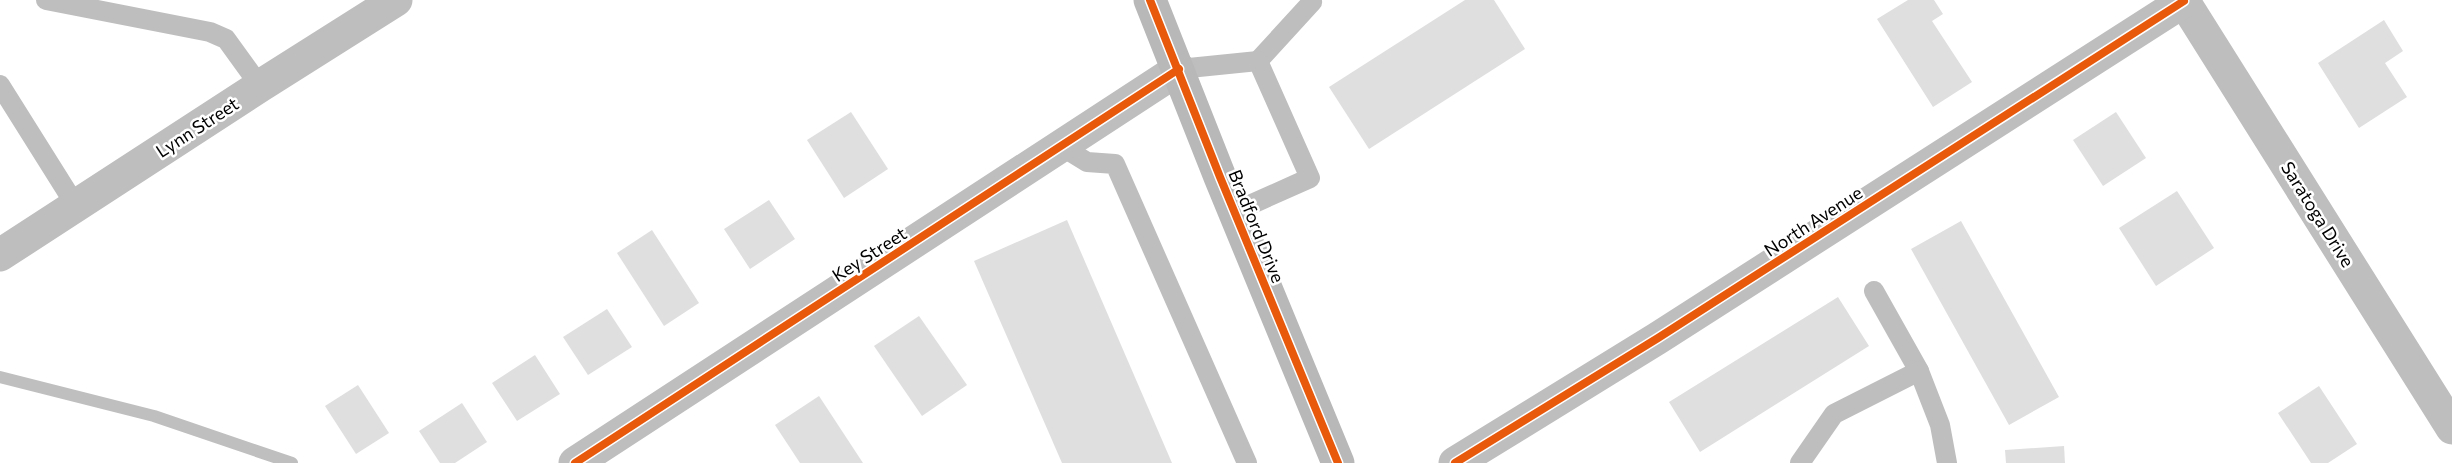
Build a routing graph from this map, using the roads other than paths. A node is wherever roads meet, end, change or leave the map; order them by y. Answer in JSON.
{"nodes":[{"id":1,"x":46,"y":0,"type":"edge"},
{"id":2,"x":396,"y":0,"type":"edge"},
{"id":3,"x":1150,"y":0,"type":"edge"},
{"id":4,"x":1311,"y":0,"type":"edge"},
{"id":5,"x":2184,"y":0,"type":"edge"},
{"id":6,"x":1258,"y":61,"type":"junction"},
{"id":7,"x":1179,"y":69,"type":"junction"},
{"id":8,"x":0,"y":85,"type":"edge"},
{"id":9,"x":260,"y":86,"type":"junction"},
{"id":10,"x":1061,"y":146,"type":"junction"},
{"id":11,"x":76,"y":206,"type":"junction"},
{"id":12,"x":1234,"y":212,"type":"junction"},
{"id":13,"x":0,"y":255,"type":"edge"},
{"id":14,"x":1874,"y":291,"type":"dead end"},
{"id":15,"x":1919,"y":371,"type":"junction"},
{"id":16,"x":2452,"y":428,"type":"edge"},
{"id":17,"x":575,"y":463,"type":"edge"},
{"id":18,"x":1246,"y":463,"type":"edge"},
{"id":19,"x":1338,"y":463,"type":"edge"},
{"id":20,"x":1455,"y":463,"type":"edge"},
{"id":21,"x":1800,"y":463,"type":"edge"},
{"id":22,"x":1947,"y":463,"type":"edge"}],
"edges":[{"from":1,"to":9,"type":"lane"},
{"from":2,"to":9,"type":"street","name":"Lynn Street"},
{"from":3,"to":7,"type":"street","name":"Bradford Drive"},
{"from":4,"to":6,"type":"lane"},
{"from":5,"to":16,"type":"street","name":"Saratoga Drive"},
{"from":5,"to":20,"type":"street","name":"North Avenue"},
{"from":6,"to":7,"type":"lane"},
{"from":6,"to":12,"type":"lane"},
{"from":7,"to":10,"type":"street","name":"Key Street"},
{"from":7,"to":12,"type":"street","name":"Bradford Drive"},
{"from":8,"to":11,"type":"lane"},
{"from":9,"to":11,"type":"street","name":"Lynn Street"},
{"from":10,"to":17,"type":"street","name":"Key Street"},
{"from":10,"to":18,"type":"lane"},
{"from":11,"to":13,"type":"street","name":"Lynn Street"},
{"from":12,"to":19,"type":"street","name":"Bradford Drive"},
{"from":14,"to":15,"type":"lane"},
{"from":15,"to":21,"type":"lane"},
{"from":15,"to":22,"type":"lane"}]}
